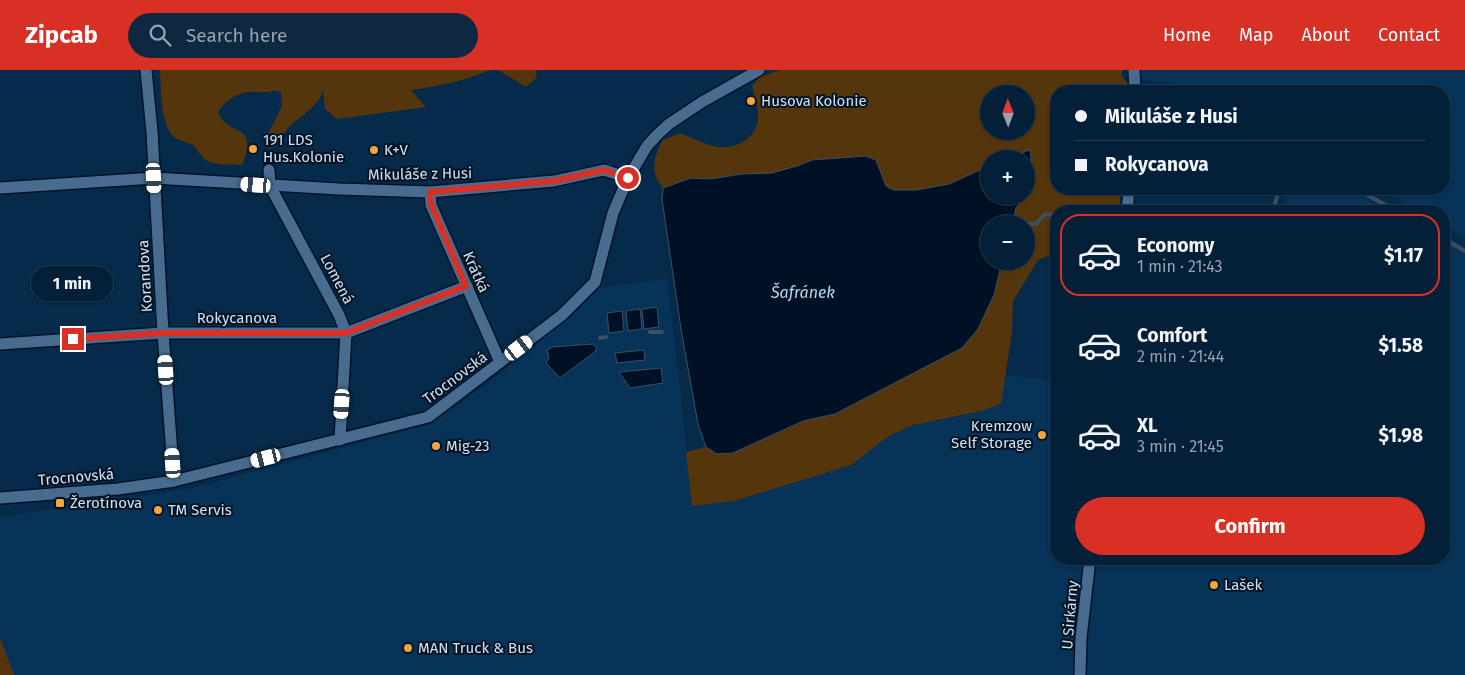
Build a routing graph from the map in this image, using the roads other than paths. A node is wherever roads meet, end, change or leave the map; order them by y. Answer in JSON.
{"nodes":[{"id":1,"x":146,"y":70,"type":"edge"},
{"id":2,"x":758,"y":70,"type":"edge"},
{"id":3,"x":1134,"y":70,"type":"edge"},
{"id":4,"x":1134,"y":85,"type":"edge"},
{"id":5,"x":269,"y":170,"type":"dead end"},
{"id":6,"x":154,"y":178,"type":"junction"},
{"id":7,"x":628,"y":178,"type":"junction"},
{"id":8,"x":270,"y":186,"type":"junction"},
{"id":9,"x":0,"y":188,"type":"edge"},
{"id":10,"x":430,"y":192,"type":"junction"},
{"id":11,"x":466,"y":286,"type":"junction"},
{"id":12,"x":163,"y":333,"type":"junction"},
{"id":13,"x":346,"y":333,"type":"junction"},
{"id":14,"x":0,"y":344,"type":"edge"},
{"id":15,"x":500,"y":362,"type":"junction"},
{"id":16,"x":340,"y":440,"type":"junction"},
{"id":17,"x":174,"y":481,"type":"junction"},
{"id":18,"x":0,"y":498,"type":"edge"},
{"id":19,"x":1089,"y":565,"type":"edge"},
{"id":20,"x":1080,"y":675,"type":"edge"}],
"edges":[{"from":1,"to":6,"type":"street","name":"Korandova"},
{"from":2,"to":7,"type":"street","name":"Trocnovská"},
{"from":3,"to":4,"type":"street"},
{"from":5,"to":8,"type":"street","name":"Lomená"},
{"from":6,"to":8,"type":"street","name":"Mikuláše z Husi"},
{"from":6,"to":9,"type":"street","name":"Mikuláše z Husi"},
{"from":6,"to":12,"type":"street","name":"Korandova"},
{"from":7,"to":10,"type":"street","name":"Mikuláše z Husi"},
{"from":7,"to":15,"type":"street","name":"Trocnovská"},
{"from":8,"to":10,"type":"street","name":"Mikuláše z Husi"},
{"from":8,"to":13,"type":"street","name":"Lomená"},
{"from":10,"to":11,"type":"street","name":"Krátká"},
{"from":11,"to":13,"type":"street","name":"Rokycanova"},
{"from":11,"to":15,"type":"street","name":"Krátká"},
{"from":12,"to":13,"type":"street","name":"Rokycanova"},
{"from":12,"to":14,"type":"street","name":"Rokycanova"},
{"from":12,"to":17,"type":"street","name":"Korandova"},
{"from":13,"to":16,"type":"street","name":"Lomená"},
{"from":15,"to":16,"type":"street","name":"Trocnovská"},
{"from":16,"to":17,"type":"street","name":"Trocnovská"},
{"from":17,"to":18,"type":"street","name":"Trocnovská"},
{"from":19,"to":20,"type":"street","name":"U Sirkárny"}]}
